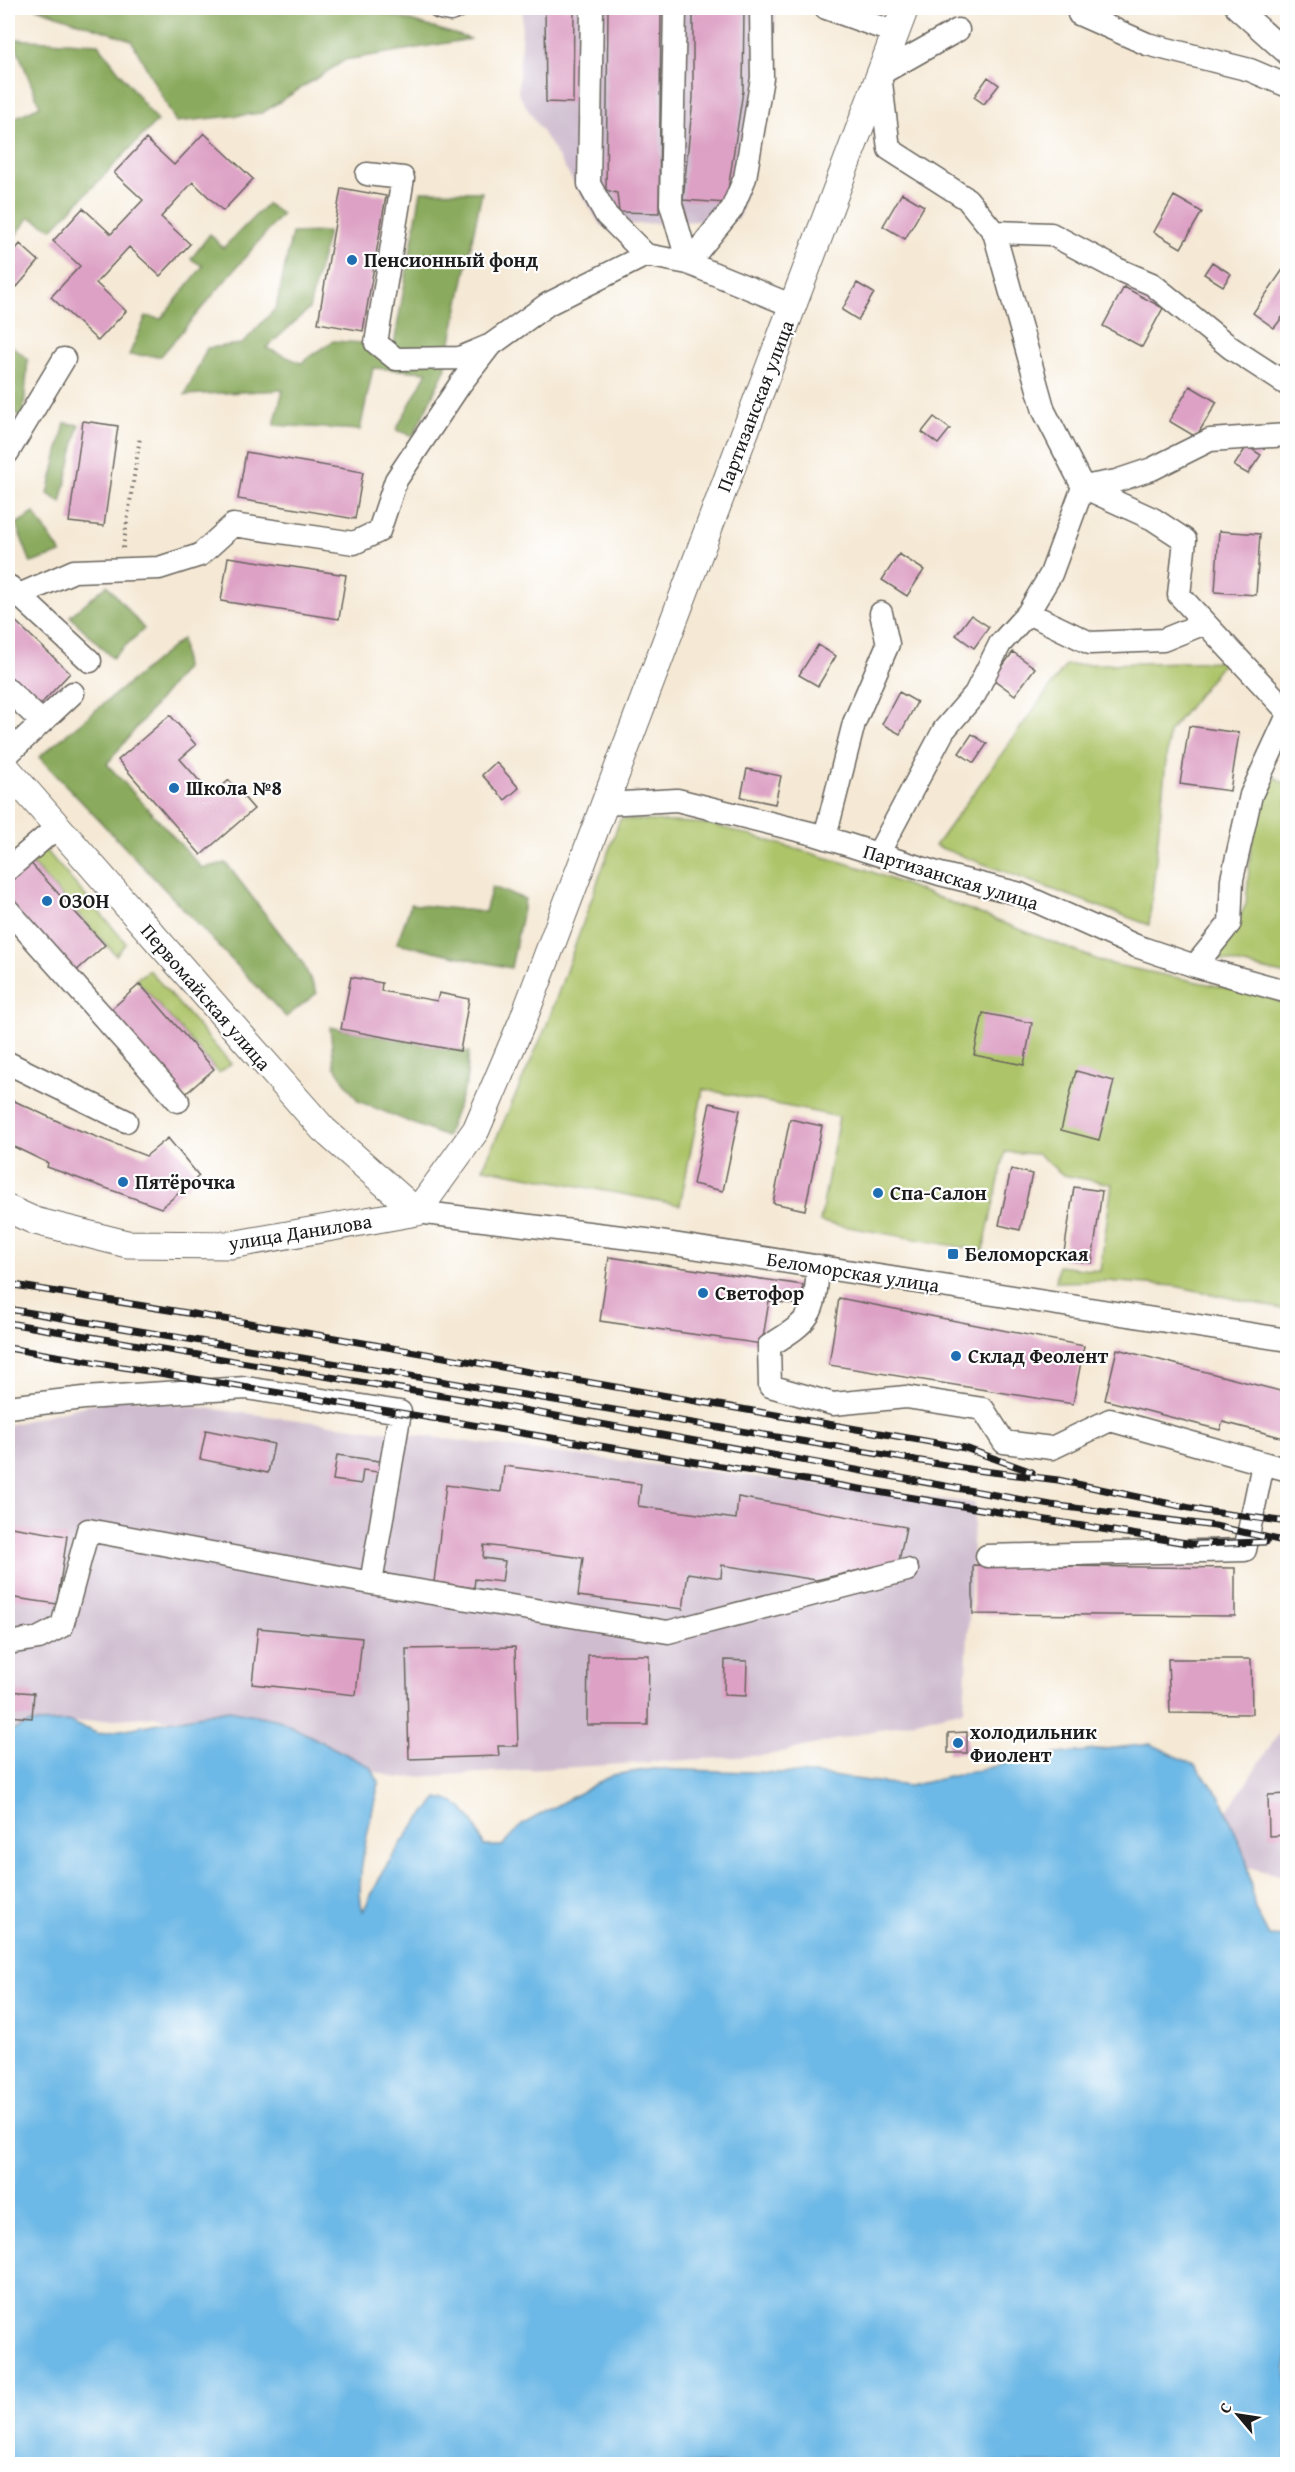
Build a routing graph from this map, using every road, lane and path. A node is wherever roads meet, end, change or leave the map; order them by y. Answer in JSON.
{"nodes":[{"id":1,"x":440,"y":8,"type":"edge"},
{"id":2,"x":456,"y":8,"type":"edge"},
{"id":3,"x":592,"y":8,"type":"edge"},
{"id":4,"x":675,"y":8,"type":"edge"},
{"id":5,"x":761,"y":8,"type":"edge"},
{"id":6,"x":826,"y":8,"type":"edge"},
{"id":7,"x":905,"y":8,"type":"edge"},
{"id":8,"x":1237,"y":8,"type":"edge"},
{"id":9,"x":1079,"y":14,"type":"dead end"},
{"id":10,"x":958,"y":30,"type":"dead end"},
{"id":11,"x":896,"y":33,"type":"junction"},
{"id":12,"x":1287,"y":54,"type":"edge"},
{"id":13,"x":880,"y":75,"type":"junction"},
{"id":14,"x":1287,"y":86,"type":"edge"},
{"id":15,"x":367,"y":174,"type":"dead end"},
{"id":16,"x":994,"y":232,"type":"junction"},
{"id":17,"x":646,"y":255,"type":"junction"},
{"id":18,"x":688,"y":263,"type":"junction"},
{"id":19,"x":793,"y":306,"type":"junction"},
{"id":20,"x":491,"y":345,"type":"junction"},
{"id":21,"x":64,"y":359,"type":"dead end"},
{"id":22,"x":1287,"y":385,"type":"edge"},
{"id":23,"x":14,"y":425,"type":"edge"},
{"id":24,"x":1287,"y":435,"type":"edge"},
{"id":25,"x":140,"y":437,"type":"dead end"},
{"id":26,"x":8,"y":452,"type":"edge"},
{"id":27,"x":1083,"y":487,"type":"junction"},
{"id":28,"x":120,"y":569,"type":"junction"},
{"id":29,"x":13,"y":590,"type":"edge"},
{"id":30,"x":881,"y":613,"type":"dead end"},
{"id":31,"x":1028,"y":614,"type":"junction"},
{"id":32,"x":1205,"y":623,"type":"junction"},
{"id":33,"x":90,"y":661,"type":"dead end"},
{"id":34,"x":8,"y":690,"type":"edge"},
{"id":35,"x":73,"y":693,"type":"dead end"},
{"id":36,"x":1287,"y":713,"type":"edge"},
{"id":37,"x":42,"y":722,"type":"junction"},
{"id":38,"x":8,"y":754,"type":"edge"},
{"id":39,"x":8,"y":770,"type":"edge"},
{"id":40,"x":605,"y":804,"type":"junction"},
{"id":41,"x":57,"y":827,"type":"junction"},
{"id":42,"x":825,"y":837,"type":"junction"},
{"id":43,"x":878,"y":854,"type":"junction"},
{"id":44,"x":8,"y":869,"type":"edge"},
{"id":45,"x":8,"y":910,"type":"edge"},
{"id":46,"x":1195,"y":966,"type":"junction"},
{"id":47,"x":1287,"y":992,"type":"edge"},
{"id":48,"x":8,"y":1063,"type":"edge"},
{"id":49,"x":178,"y":1101,"type":"dead end"},
{"id":50,"x":126,"y":1121,"type":"dead end"},
{"id":51,"x":8,"y":1209,"type":"edge"},
{"id":52,"x":417,"y":1212,"type":"junction"},
{"id":53,"x":818,"y":1266,"type":"junction"},
{"id":54,"x":1287,"y":1340,"type":"edge"},
{"id":55,"x":8,"y":1407,"type":"edge"},
{"id":56,"x":1263,"y":1464,"type":"junction"},
{"id":57,"x":1287,"y":1470,"type":"edge"},
{"id":58,"x":987,"y":1556,"type":"dead end"},
{"id":59,"x":907,"y":1570,"type":"dead end"},
{"id":60,"x":371,"y":1583,"type":"junction"},
{"id":61,"x":8,"y":1643,"type":"edge"}],
"edges":[{"from":1,"to":2,"type":"street"},
{"from":3,"to":17,"type":"street"},
{"from":4,"to":18,"type":"street"},
{"from":5,"to":18,"type":"street"},
{"from":6,"to":11,"type":"street"},
{"from":7,"to":11,"type":"main road","name":"Партизанская улица"},
{"from":8,"to":12,"type":"street"},
{"from":9,"to":14,"type":"street"},
{"from":10,"to":13,"type":"street"},
{"from":11,"to":13,"type":"main road","name":"Партизанская улица"},
{"from":13,"to":16,"type":"street"},
{"from":13,"to":19,"type":"main road","name":"Партизанская улица"},
{"from":15,"to":20,"type":"street"},
{"from":16,"to":22,"type":"street"},
{"from":16,"to":27,"type":"street"},
{"from":17,"to":18,"type":"street"},
{"from":17,"to":20,"type":"street"},
{"from":18,"to":19,"type":"street"},
{"from":19,"to":40,"type":"main road","name":"Партизанская улица"},
{"from":20,"to":28,"type":"street"},
{"from":21,"to":23,"type":"street"},
{"from":23,"to":26,"type":"street"},
{"from":24,"to":27,"type":"street"},
{"from":25,"to":28,"type":"path"},
{"from":27,"to":31,"type":"street"},
{"from":27,"to":32,"type":"street"},
{"from":28,"to":29,"type":"street"},
{"from":29,"to":33,"type":"street"},
{"from":30,"to":42,"type":"street"},
{"from":31,"to":32,"type":"street"},
{"from":31,"to":43,"type":"street"},
{"from":32,"to":36,"type":"street"},
{"from":34,"to":37,"type":"street"},
{"from":35,"to":37,"type":"street"},
{"from":36,"to":46,"type":"street"},
{"from":37,"to":38,"type":"street"},
{"from":39,"to":41,"type":"main road","name":"Первомайская улица"},
{"from":40,"to":42,"type":"street","name":"Партизанская улица"},
{"from":40,"to":52,"type":"main road","name":"Партизанская улица"},
{"from":41,"to":44,"type":"street"},
{"from":41,"to":52,"type":"main road","name":"Первомайская улица"},
{"from":42,"to":43,"type":"street","name":"Партизанская улица"},
{"from":43,"to":46,"type":"street","name":"Партизанская улица"},
{"from":45,"to":49,"type":"street"},
{"from":46,"to":47,"type":"street","name":"Партизанская улица"},
{"from":48,"to":50,"type":"street"},
{"from":51,"to":52,"type":"main road","name":"улица Данилова"},
{"from":52,"to":53,"type":"street","name":"Беломорская улица"},
{"from":53,"to":54,"type":"street","name":"Беломорская улица"},
{"from":53,"to":56,"type":"street"},
{"from":55,"to":60,"type":"street"},
{"from":56,"to":57,"type":"street"},
{"from":56,"to":58,"type":"street"},
{"from":59,"to":60,"type":"street"},
{"from":60,"to":61,"type":"street"}]}
